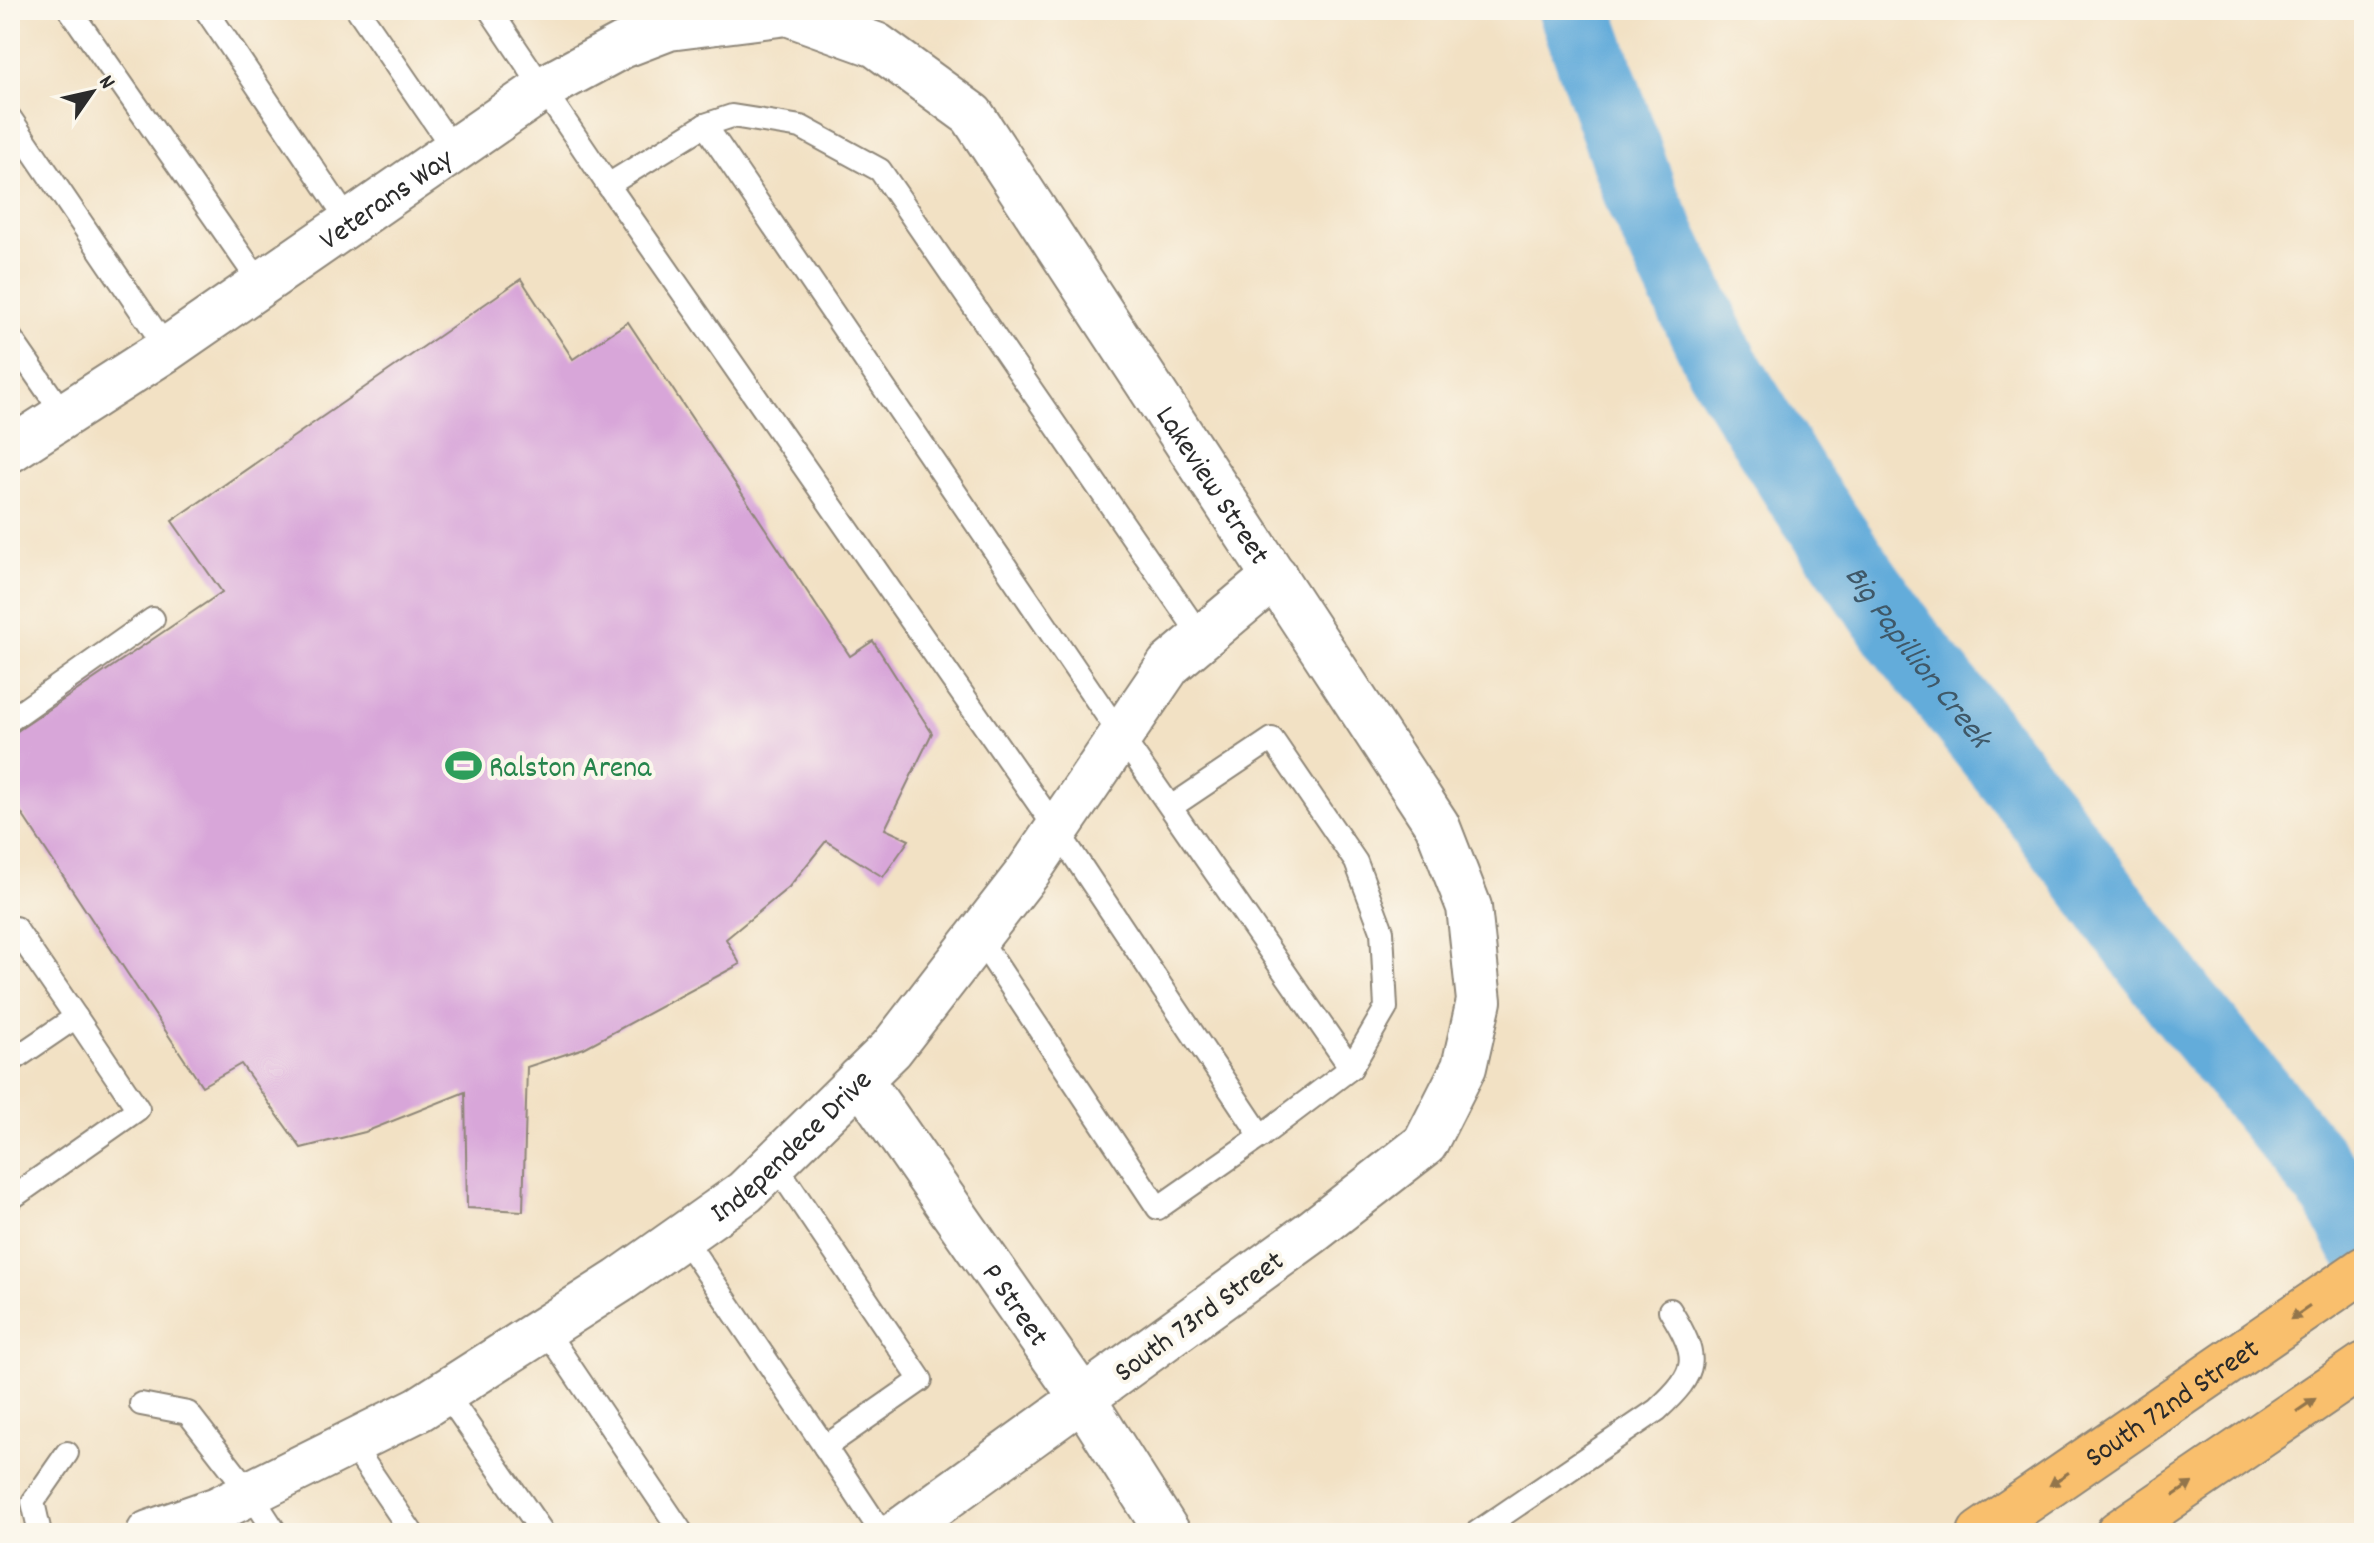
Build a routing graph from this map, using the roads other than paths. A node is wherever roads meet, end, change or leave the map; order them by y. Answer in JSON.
{"nodes":[{"id":1,"x":70,"y":10,"type":"edge"},
{"id":2,"x":206,"y":10,"type":"edge"},
{"id":3,"x":358,"y":10,"type":"edge"},
{"id":4,"x":490,"y":10,"type":"edge"},
{"id":5,"x":787,"y":12,"type":"edge"},
{"id":6,"x":632,"y":24,"type":"edge"},
{"id":7,"x":544,"y":88,"type":"junction"},
{"id":8,"x":10,"y":118,"type":"edge"},
{"id":9,"x":705,"y":125,"type":"junction"},
{"id":10,"x":454,"y":150,"type":"junction"},
{"id":11,"x":608,"y":185,"type":"junction"},
{"id":12,"x":350,"y":223,"type":"junction"},
{"id":13,"x":261,"y":284,"type":"junction"},
{"id":14,"x":10,"y":337,"type":"edge"},
{"id":15,"x":167,"y":349,"type":"junction"},
{"id":16,"x":64,"y":415,"type":"junction"},
{"id":17,"x":10,"y":450,"type":"edge"},
{"id":18,"x":1275,"y":576,"type":"junction"},
{"id":19,"x":153,"y":619,"type":"dead end"},
{"id":20,"x":1202,"y":638,"type":"junction"},
{"id":21,"x":10,"y":720,"type":"edge"},
{"id":22,"x":1121,"y":736,"type":"junction"},
{"id":23,"x":1171,"y":807,"type":"junction"},
{"id":24,"x":1057,"y":830,"type":"junction"},
{"id":25,"x":15,"y":928,"type":"dead end"},
{"id":26,"x":978,"y":937,"type":"junction"},
{"id":27,"x":76,"y":1017,"type":"junction"},
{"id":28,"x":10,"y":1062,"type":"edge"},
{"id":29,"x":1464,"y":1067,"type":"joint"},
{"id":30,"x":1351,"y":1068,"type":"junction"},
{"id":31,"x":860,"y":1079,"type":"junction"},
{"id":32,"x":1261,"y":1136,"type":"junction"},
{"id":33,"x":775,"y":1164,"type":"junction"},
{"id":34,"x":10,"y":1199,"type":"edge"},
{"id":35,"x":683,"y":1237,"type":"junction"},
{"id":36,"x":2364,"y":1269,"type":"edge"},
{"id":37,"x":1670,"y":1310,"type":"dead end"},
{"id":38,"x":544,"y":1328,"type":"junction"},
{"id":39,"x":2364,"y":1365,"type":"edge"},
{"id":40,"x":445,"y":1392,"type":"junction"},
{"id":41,"x":1083,"y":1399,"type":"junction"},
{"id":42,"x":141,"y":1404,"type":"dead end"},
{"id":43,"x":351,"y":1443,"type":"junction"},
{"id":44,"x":825,"y":1447,"type":"junction"},
{"id":45,"x":67,"y":1453,"type":"dead end"},
{"id":46,"x":250,"y":1493,"type":"junction"},
{"id":47,"x":40,"y":1533,"type":"edge"},
{"id":48,"x":149,"y":1533,"type":"edge"},
{"id":49,"x":276,"y":1533,"type":"edge"},
{"id":50,"x":412,"y":1533,"type":"edge"},
{"id":51,"x":543,"y":1533,"type":"edge"},
{"id":52,"x":682,"y":1533,"type":"edge"},
{"id":53,"x":882,"y":1533,"type":"edge"},
{"id":54,"x":897,"y":1533,"type":"edge"},
{"id":55,"x":1168,"y":1533,"type":"edge"},
{"id":56,"x":1476,"y":1533,"type":"edge"},
{"id":57,"x":1980,"y":1533,"type":"edge"},
{"id":58,"x":2118,"y":1533,"type":"edge"}],
"edges":[{"from":1,"to":13,"type":"lane"},
{"from":2,"to":12,"type":"lane"},
{"from":3,"to":10,"type":"lane"},
{"from":4,"to":7,"type":"lane"},
{"from":5,"to":6,"type":"street","name":"Veterans Way"},
{"from":5,"to":18,"type":"street","name":"Lakeview Street"},
{"from":6,"to":7,"type":"street","name":"Veterans Way"},
{"from":7,"to":10,"type":"street","name":"Veterans Way"},
{"from":7,"to":11,"type":"lane"},
{"from":8,"to":15,"type":"lane"},
{"from":9,"to":11,"type":"lane"},
{"from":9,"to":20,"type":"lane"},
{"from":9,"to":22,"type":"lane"},
{"from":10,"to":12,"type":"street","name":"Veterans Way"},
{"from":11,"to":24,"type":"lane"},
{"from":12,"to":13,"type":"street","name":"Veterans Way"},
{"from":13,"to":15,"type":"street","name":"Veterans Way"},
{"from":14,"to":16,"type":"lane"},
{"from":15,"to":16,"type":"street","name":"Veterans Way"},
{"from":16,"to":17,"type":"street","name":"Veterans Way"},
{"from":18,"to":20,"type":"street","name":"Independece Drive"},
{"from":18,"to":29,"type":"street","name":"Lakeview Street"},
{"from":19,"to":21,"type":"lane"},
{"from":20,"to":22,"type":"street","name":"Independece Drive"},
{"from":22,"to":23,"type":"lane"},
{"from":22,"to":24,"type":"street","name":"Independece Drive"},
{"from":23,"to":30,"type":"lane"},
{"from":23,"to":30,"type":"lane"},
{"from":24,"to":26,"type":"street","name":"Independece Drive"},
{"from":24,"to":32,"type":"lane"},
{"from":25,"to":27,"type":"lane"},
{"from":26,"to":31,"type":"street","name":"Independece Drive"},
{"from":26,"to":32,"type":"lane"},
{"from":27,"to":28,"type":"lane"},
{"from":27,"to":34,"type":"lane"},
{"from":29,"to":41,"type":"street","name":"South 73rd Street"},
{"from":30,"to":32,"type":"lane"},
{"from":31,"to":33,"type":"street","name":"Independece Drive"},
{"from":31,"to":41,"type":"street","name":"P Street"},
{"from":33,"to":35,"type":"street","name":"Independece Drive"},
{"from":33,"to":44,"type":"lane"},
{"from":35,"to":38,"type":"street","name":"Independece Drive"},
{"from":35,"to":44,"type":"lane"},
{"from":36,"to":57,"type":"main road","name":"South 72nd Street","one_way":true},
{"from":37,"to":56,"type":"lane"},
{"from":38,"to":40,"type":"street","name":"Independece Drive"},
{"from":38,"to":52,"type":"lane"},
{"from":58,"to":39,"type":"main road","one_way":true},
{"from":40,"to":43,"type":"street","name":"Independece Drive"},
{"from":40,"to":51,"type":"lane"},
{"from":41,"to":54,"type":"street","name":"South 73rd Street"},
{"from":41,"to":55,"type":"street","name":"P Street"},
{"from":42,"to":46,"type":"lane"},
{"from":43,"to":46,"type":"street","name":"Independece Drive"},
{"from":43,"to":50,"type":"lane"},
{"from":44,"to":53,"type":"lane"},
{"from":45,"to":47,"type":"lane"},
{"from":46,"to":48,"type":"street","name":"Independece Drive"},
{"from":46,"to":49,"type":"lane"}]}
